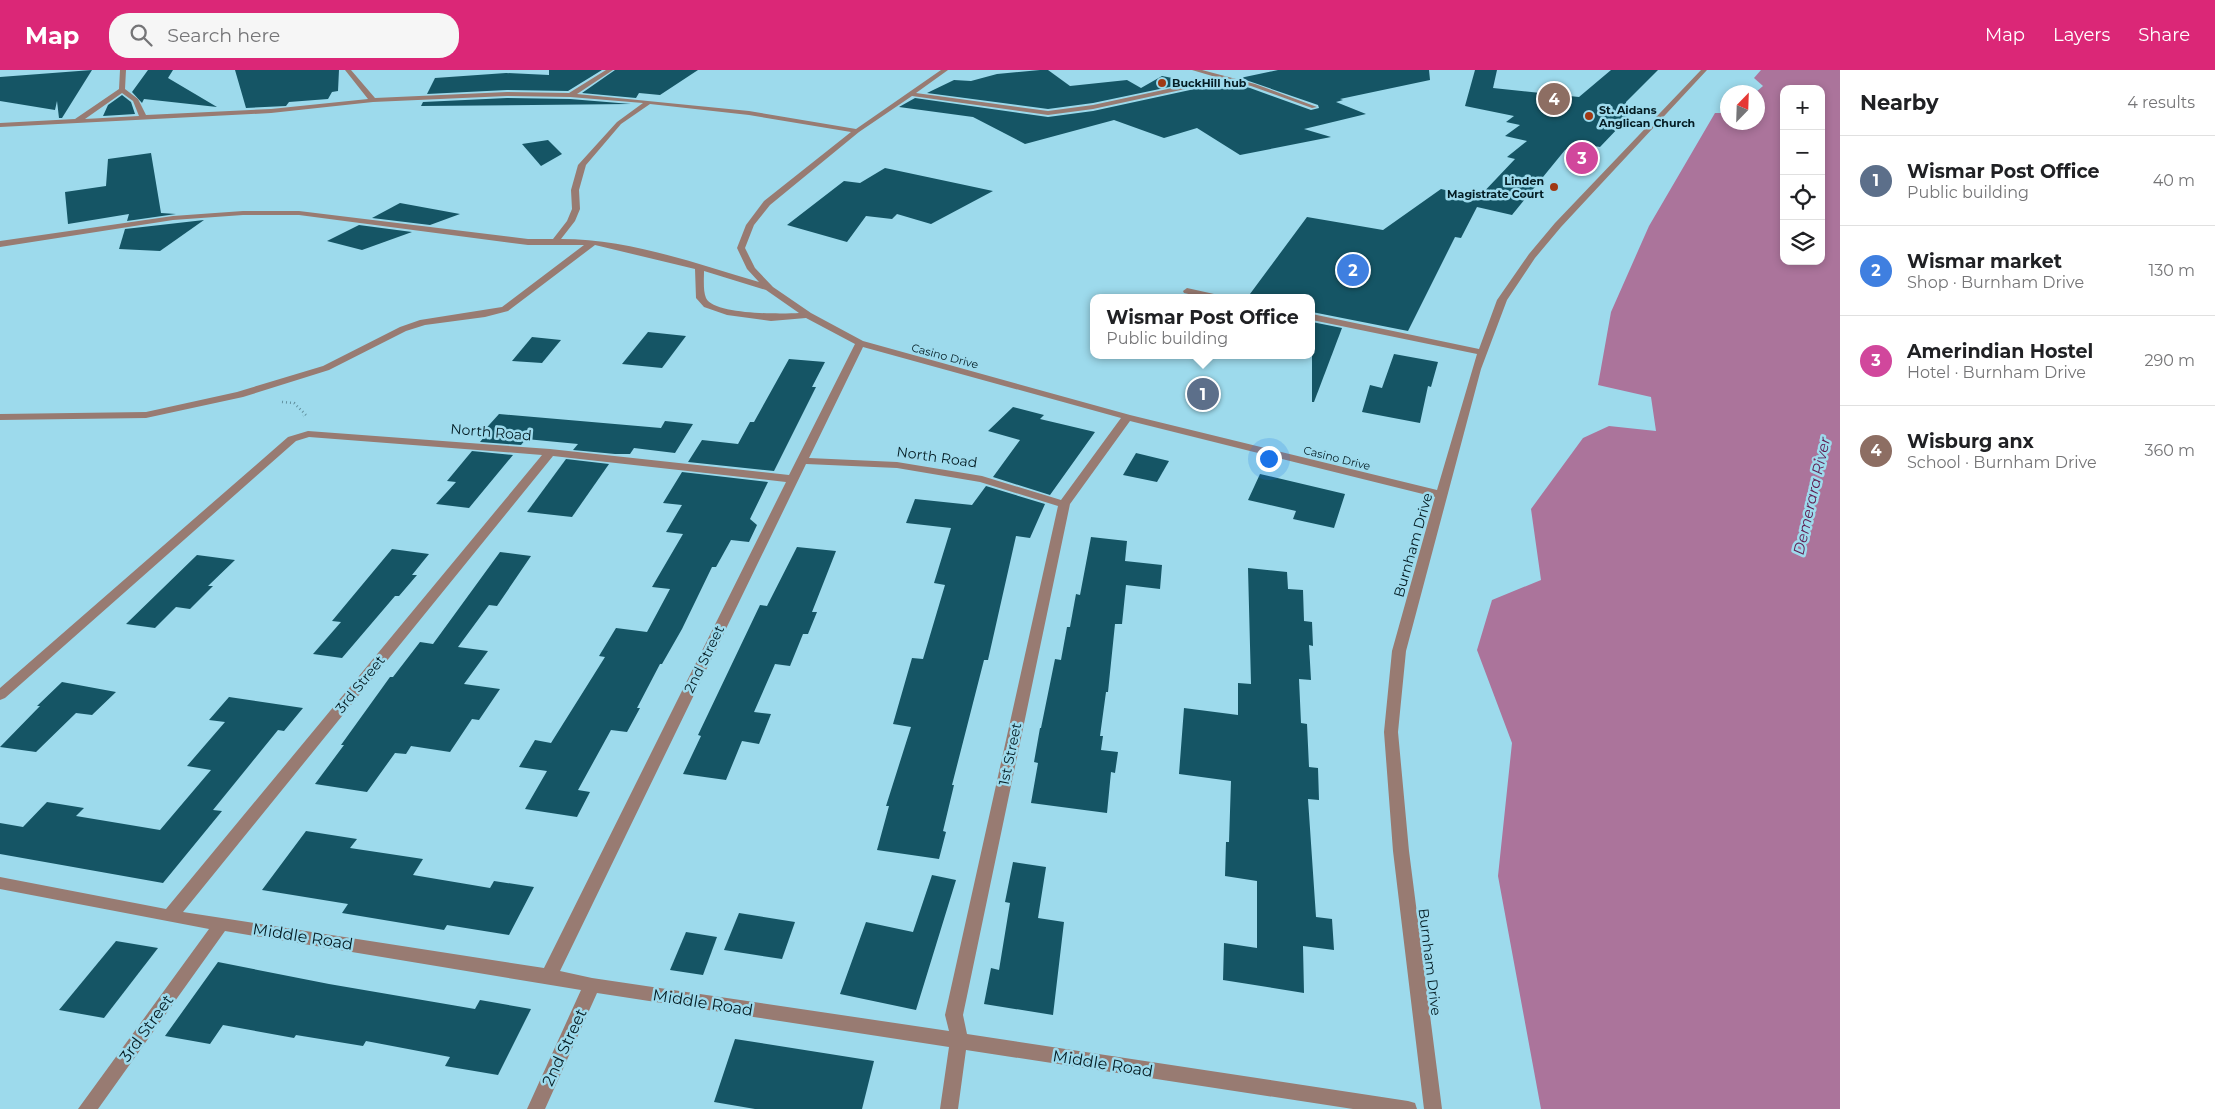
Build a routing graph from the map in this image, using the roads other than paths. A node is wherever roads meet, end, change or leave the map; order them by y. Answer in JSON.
{"nodes":[{"id":1,"x":123,"y":70,"type":"edge"},
{"id":2,"x":348,"y":70,"type":"edge"},
{"id":3,"x":610,"y":70,"type":"edge"},
{"id":4,"x":945,"y":70,"type":"edge"},
{"id":5,"x":1195,"y":70,"type":"edge"},
{"id":6,"x":1704,"y":70,"type":"edge"},
{"id":7,"x":1228,"y":78,"type":"junction"},
{"id":8,"x":122,"y":90,"type":"junction"},
{"id":9,"x":910,"y":94,"type":"junction"},
{"id":10,"x":570,"y":96,"type":"junction"},
{"id":11,"x":373,"y":100,"type":"junction"},
{"id":12,"x":649,"y":102,"type":"junction"},
{"id":13,"x":1314,"y":108,"type":"dead end"},
{"id":14,"x":143,"y":117,"type":"junction"},
{"id":15,"x":78,"y":120,"type":"junction"},
{"id":16,"x":0,"y":125,"type":"edge"},
{"id":17,"x":857,"y":131,"type":"junction"},
{"id":18,"x":555,"y":242,"type":"junction"},
{"id":19,"x":593,"y":242,"type":"junction"},
{"id":20,"x":0,"y":244,"type":"edge"},
{"id":21,"x":699,"y":267,"type":"junction"},
{"id":22,"x":770,"y":289,"type":"junction"},
{"id":23,"x":1186,"y":291,"type":"dead end"},
{"id":24,"x":1201,"y":294,"type":"edge"},
{"id":25,"x":808,"y":315,"type":"junction"},
{"id":26,"x":1315,"y":318,"type":"edge"},
{"id":27,"x":860,"y":343,"type":"junction"},
{"id":28,"x":1481,"y":352,"type":"junction"},
{"id":29,"x":0,"y":417,"type":"edge"},
{"id":30,"x":1127,"y":417,"type":"junction"},
{"id":31,"x":550,"y":452,"type":"junction"},
{"id":32,"x":802,"y":461,"type":"junction"},
{"id":33,"x":793,"y":479,"type":"junction"},
{"id":34,"x":1442,"y":496,"type":"junction"},
{"id":35,"x":1064,"y":504,"type":"junction"},
{"id":36,"x":0,"y":695,"type":"edge"},
{"id":37,"x":0,"y":883,"type":"edge"},
{"id":38,"x":170,"y":916,"type":"junction"},
{"id":39,"x":222,"y":923,"type":"junction"},
{"id":40,"x":549,"y":976,"type":"junction"},
{"id":41,"x":592,"y":985,"type":"junction"},
{"id":42,"x":959,"y":1039,"type":"junction"},
{"id":43,"x":87,"y":1109,"type":"edge"},
{"id":44,"x":536,"y":1109,"type":"edge"},
{"id":45,"x":948,"y":1109,"type":"edge"},
{"id":46,"x":1408,"y":1109,"type":"edge"},
{"id":47,"x":1433,"y":1109,"type":"edge"}],
"edges":[{"from":1,"to":8,"type":"street"},
{"from":2,"to":11,"type":"street"},
{"from":3,"to":10,"type":"street"},
{"from":4,"to":9,"type":"street","name":"Casino Drive"},
{"from":5,"to":7,"type":"street"},
{"from":6,"to":28,"type":"street","name":"Burnham Drive"},
{"from":7,"to":9,"type":"street"},
{"from":7,"to":13,"type":"street"},
{"from":8,"to":14,"type":"street"},
{"from":8,"to":15,"type":"street"},
{"from":9,"to":17,"type":"street","name":"Casino Drive"},
{"from":10,"to":11,"type":"street"},
{"from":10,"to":12,"type":"street"},
{"from":11,"to":14,"type":"street"},
{"from":12,"to":17,"type":"street"},
{"from":12,"to":18,"type":"street"},
{"from":14,"to":15,"type":"street"},
{"from":15,"to":16,"type":"street"},
{"from":17,"to":22,"type":"street","name":"Casino Drive"},
{"from":18,"to":19,"type":"street"},
{"from":18,"to":20,"type":"street"},
{"from":19,"to":21,"type":"street"},
{"from":19,"to":29,"type":"street"},
{"from":21,"to":22,"type":"street"},
{"from":21,"to":25,"type":"street"},
{"from":22,"to":25,"type":"street","name":"Casino Drive"},
{"from":23,"to":24,"type":"street"},
{"from":25,"to":27,"type":"street","name":"Casino Drive"},
{"from":26,"to":28,"type":"street"},
{"from":27,"to":30,"type":"street","name":"Casino Drive"},
{"from":27,"to":32,"type":"street","name":"2nd Street"},
{"from":28,"to":34,"type":"street","name":"Burnham Drive"},
{"from":30,"to":34,"type":"street","name":"Casino Drive"},
{"from":30,"to":35,"type":"street","name":"1st Street"},
{"from":31,"to":33,"type":"street","name":"North Road"},
{"from":31,"to":36,"type":"street","name":"North Road"},
{"from":31,"to":38,"type":"street","name":"3rd Street"},
{"from":32,"to":33,"type":"street","name":"2nd Street"},
{"from":32,"to":35,"type":"street","name":"North Road"},
{"from":33,"to":40,"type":"street","name":"2nd Street"},
{"from":34,"to":47,"type":"street","name":"Burnham Drive"},
{"from":35,"to":42,"type":"street","name":"1st Street"},
{"from":37,"to":38,"type":"street","name":"Middle Road"},
{"from":38,"to":39,"type":"street","name":"Middle Road"},
{"from":39,"to":40,"type":"street","name":"Middle Road"},
{"from":39,"to":43,"type":"street","name":"3rd Street"},
{"from":40,"to":41,"type":"street","name":"Middle Road"},
{"from":41,"to":42,"type":"street","name":"Middle Road"},
{"from":41,"to":44,"type":"street","name":"2nd Street"},
{"from":42,"to":45,"type":"street","name":"1st Street"},
{"from":42,"to":46,"type":"street","name":"Middle Road"}]}
